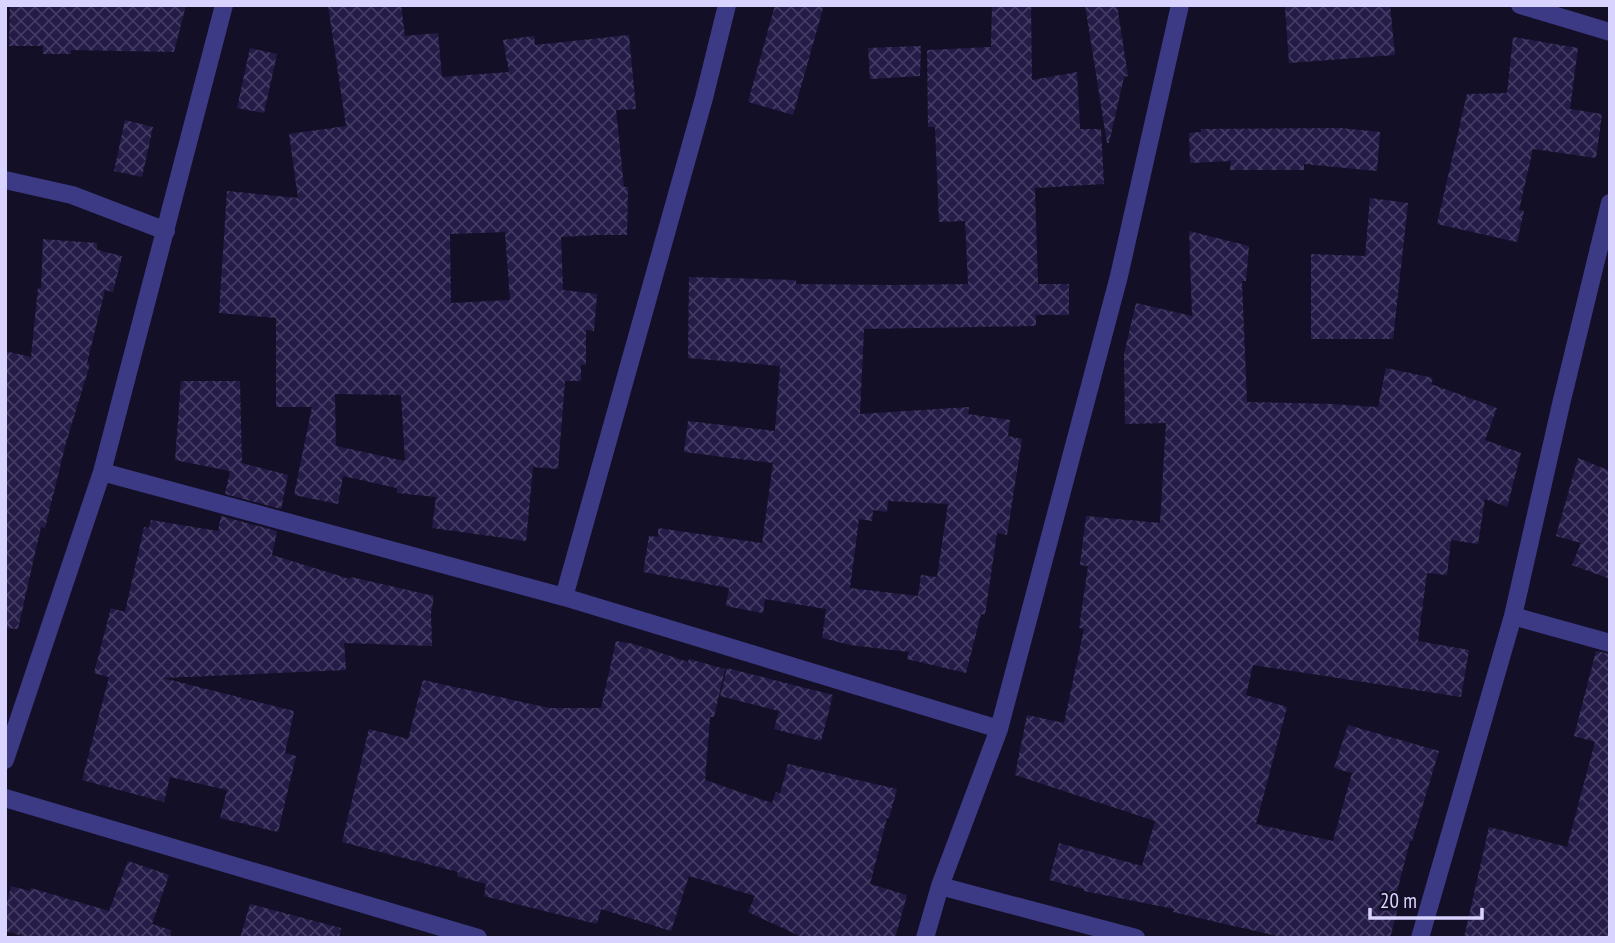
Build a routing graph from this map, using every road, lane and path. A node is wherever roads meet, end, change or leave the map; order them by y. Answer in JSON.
{"nodes":[{"id":1,"x":224,"y":5,"type":"edge"},
{"id":2,"x":727,"y":5,"type":"edge"},
{"id":3,"x":1180,"y":5,"type":"edge"},
{"id":4,"x":1520,"y":5,"type":"edge"},
{"id":5,"x":1610,"y":32,"type":"edge"},
{"id":6,"x":5,"y":180,"type":"edge"},
{"id":7,"x":1610,"y":204,"type":"edge"},
{"id":8,"x":166,"y":231,"type":"junction"},
{"id":9,"x":102,"y":472,"type":"junction"},
{"id":10,"x":564,"y":597,"type":"junction"},
{"id":11,"x":1514,"y":616,"type":"junction"},
{"id":12,"x":1610,"y":643,"type":"edge"},
{"id":13,"x":999,"y":729,"type":"junction"},
{"id":14,"x":5,"y":760,"type":"edge"},
{"id":15,"x":5,"y":798,"type":"edge"},
{"id":16,"x":940,"y":886,"type":"junction"},
{"id":17,"x":478,"y":938,"type":"edge"},
{"id":18,"x":925,"y":938,"type":"edge"},
{"id":19,"x":1136,"y":938,"type":"edge"},
{"id":20,"x":1420,"y":938,"type":"edge"}],
"edges":[{"from":1,"to":8,"type":"street"},
{"from":2,"to":10,"type":"street"},
{"from":3,"to":13,"type":"street"},
{"from":4,"to":5,"type":"street"},
{"from":6,"to":8,"type":"street"},
{"from":7,"to":11,"type":"street"},
{"from":8,"to":9,"type":"street"},
{"from":9,"to":10,"type":"street"},
{"from":9,"to":14,"type":"street"},
{"from":10,"to":13,"type":"street"},
{"from":11,"to":12,"type":"street"},
{"from":11,"to":20,"type":"street"},
{"from":13,"to":16,"type":"street"},
{"from":15,"to":17,"type":"street"},
{"from":16,"to":18,"type":"street"},
{"from":16,"to":19,"type":"street"}]}
